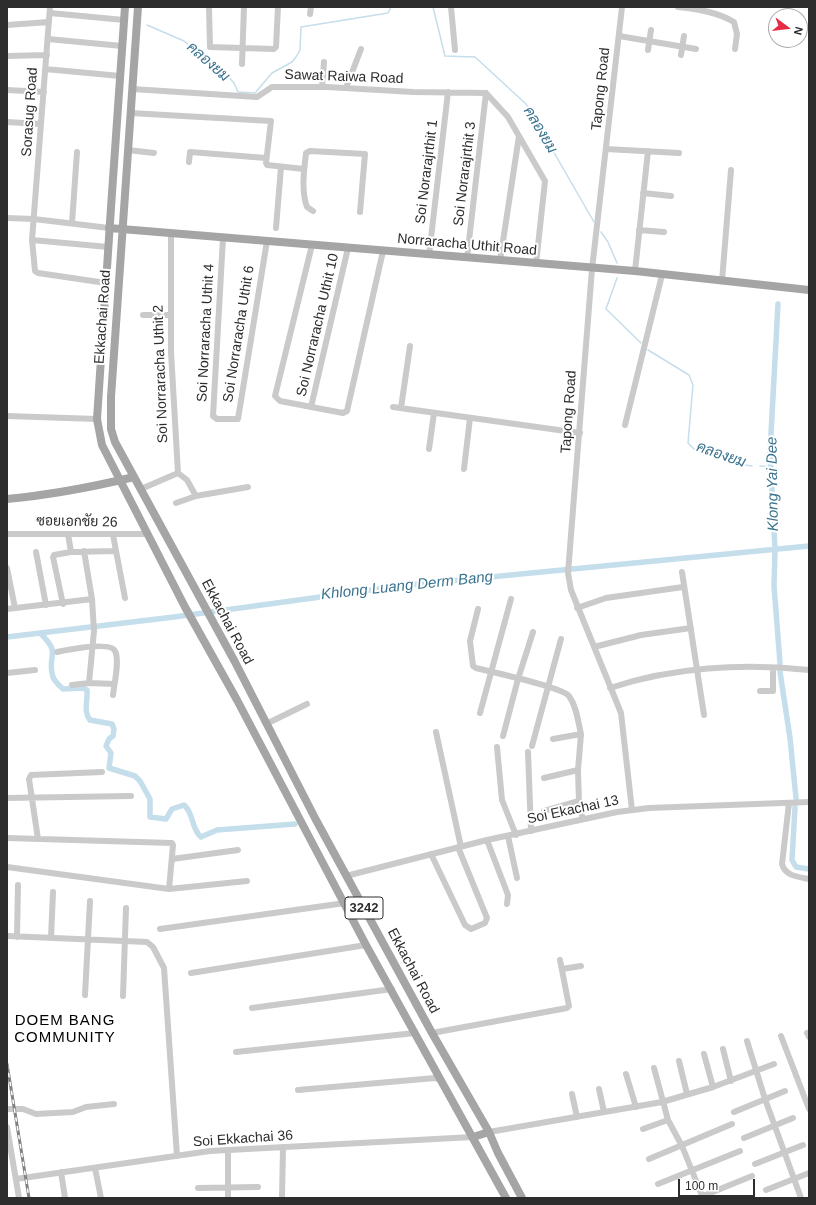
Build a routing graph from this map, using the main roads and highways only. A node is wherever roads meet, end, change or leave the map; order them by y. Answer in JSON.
{"nodes":[{"id":1,"x":125,"y":7,"type":"edge"},
{"id":2,"x":138,"y":7,"type":"edge"},
{"id":3,"x":109,"y":228,"type":"junction"},
{"id":4,"x":122,"y":229,"type":"junction"},
{"id":5,"x":809,"y":290,"type":"edge"},
{"id":6,"x":134,"y":477,"type":"junction"},
{"id":7,"x":119,"y":480,"type":"junction"},
{"id":8,"x":7,"y":499,"type":"edge"},
{"id":9,"x":489,"y":1132,"type":"junction"},
{"id":10,"x":473,"y":1138,"type":"junction"},
{"id":11,"x":506,"y":1198,"type":"edge"},
{"id":12,"x":522,"y":1198,"type":"edge"}],
"edges":[{"from":1,"to":3,"type":"main road","name":"Ekkachai Road"},
{"from":2,"to":4,"type":"main road","name":"Ekkachai Road"},
{"from":3,"to":4,"type":"main road","name":"Norraracha Uthit Road"},
{"from":3,"to":7,"type":"main road","name":"Ekkachai Road"},
{"from":4,"to":5,"type":"main road","name":"Norraracha Uthit Road"},
{"from":4,"to":6,"type":"main road","name":"Ekkachai Road"},
{"from":6,"to":7,"type":"main road"},
{"from":6,"to":9,"type":"main road","name":"Ekkachai Road","number":"3242"},
{"from":7,"to":8,"type":"main road"},
{"from":7,"to":10,"type":"main road","name":"Ekkachai Road","number":"3242"},
{"from":9,"to":10,"type":"main road"},
{"from":9,"to":12,"type":"main road","name":"Ekkachai Road","number":"3242"},
{"from":10,"to":11,"type":"main road","name":"Ekkachai Road","number":"3242"}]}
